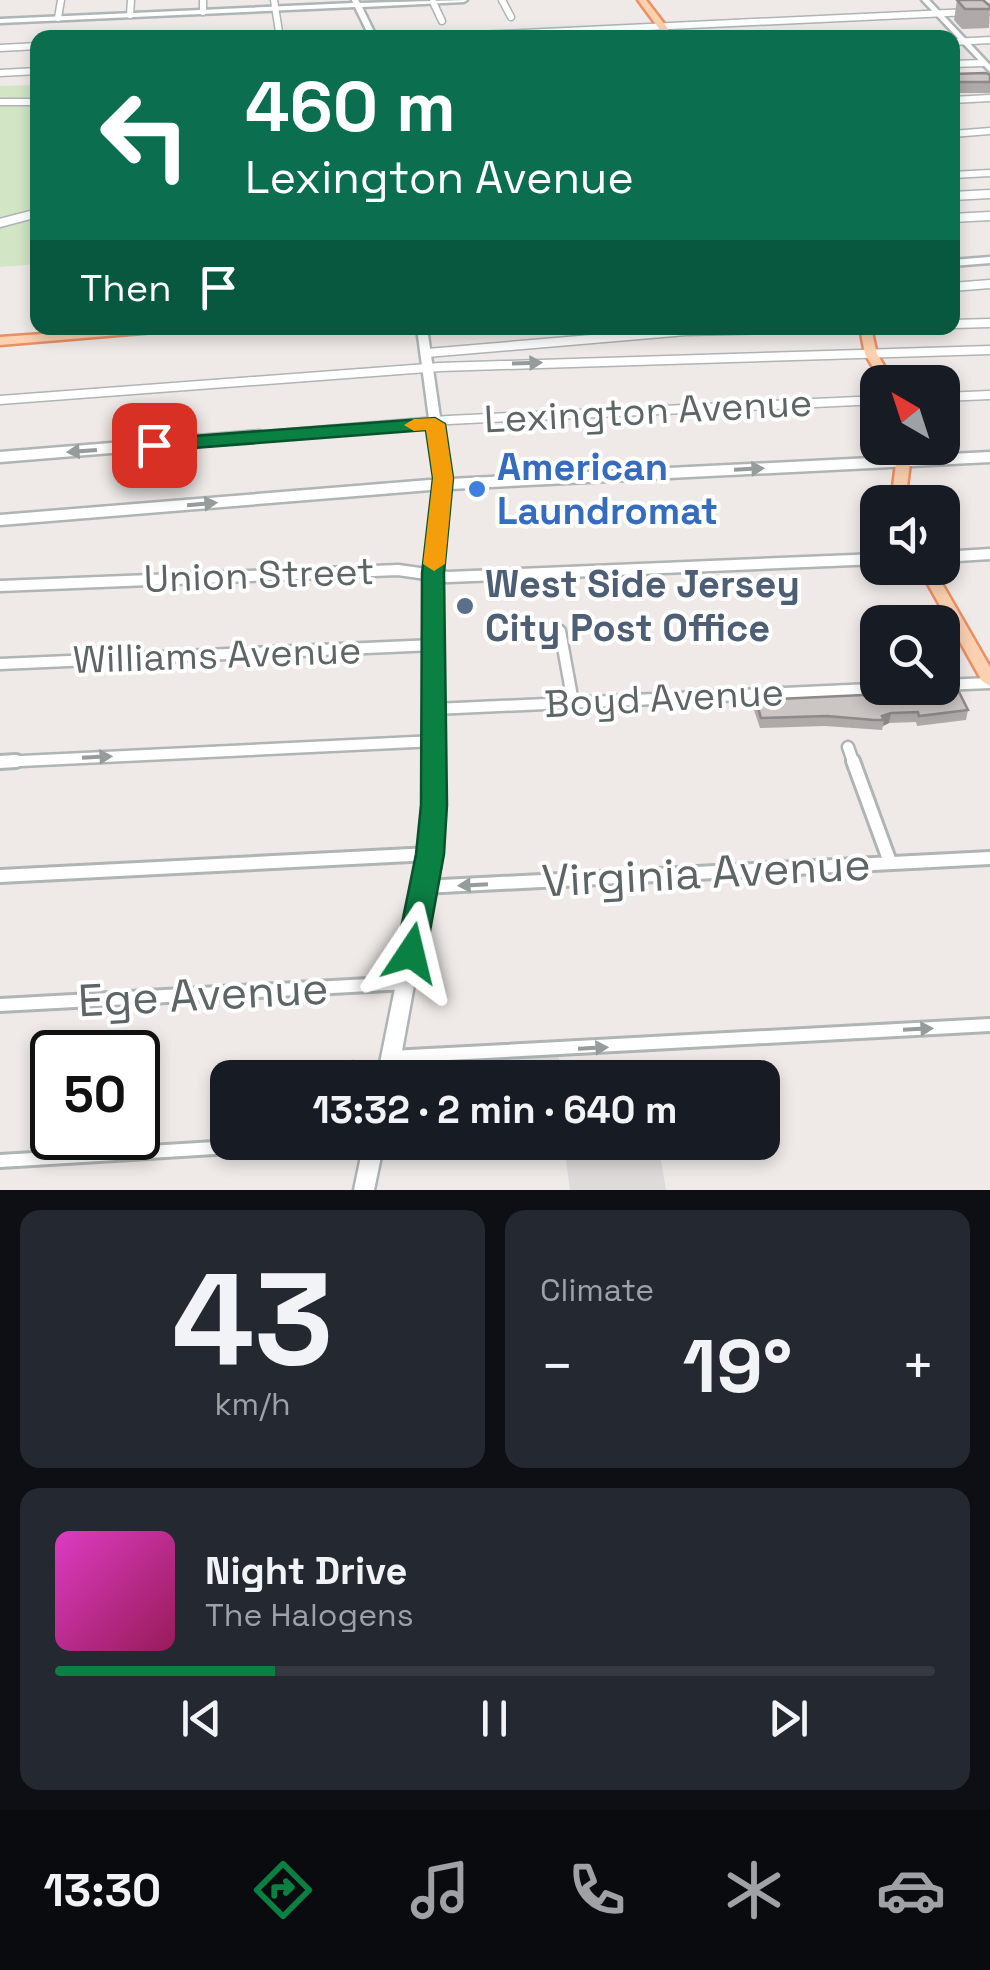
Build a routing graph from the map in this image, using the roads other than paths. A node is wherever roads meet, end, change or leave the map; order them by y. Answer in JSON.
{"nodes":[{"id":1,"x":61,"y":0,"type":"edge"},
{"id":2,"x":131,"y":0,"type":"edge"},
{"id":3,"x":203,"y":0,"type":"edge"},
{"id":4,"x":464,"y":0,"type":"edge"},
{"id":5,"x":502,"y":0,"type":"edge"},
{"id":6,"x":642,"y":0,"type":"edge"},
{"id":7,"x":925,"y":0,"type":"edge"},
{"id":8,"x":357,"y":2,"type":"edge"},
{"id":9,"x":433,"y":2,"type":"edge"},
{"id":10,"x":274,"y":4,"type":"edge"},
{"id":11,"x":990,"y":11,"type":"edge"},
{"id":12,"x":204,"y":12,"type":"junction"},
{"id":13,"x":936,"y":12,"type":"junction"},
{"id":14,"x":130,"y":15,"type":"junction"},
{"id":15,"x":511,"y":17,"type":"dead end"},
{"id":16,"x":58,"y":18,"type":"junction"},
{"id":17,"x":0,"y":21,"type":"edge"},
{"id":18,"x":442,"y":21,"type":"dead end"},
{"id":19,"x":661,"y":26,"type":"junction"},
{"id":20,"x":279,"y":30,"type":"edge"},
{"id":21,"x":370,"y":30,"type":"edge"},
{"id":22,"x":579,"y":30,"type":"edge"},
{"id":23,"x":664,"y":30,"type":"edge"},
{"id":24,"x":954,"y":30,"type":"edge"},
{"id":25,"x":960,"y":36,"type":"edge"},
{"id":26,"x":990,"y":40,"type":"edge"},
{"id":27,"x":960,"y":41,"type":"edge"},
{"id":28,"x":965,"y":41,"type":"junction"},
{"id":29,"x":30,"y":46,"type":"edge"},
{"id":30,"x":0,"y":48,"type":"edge"},
{"id":31,"x":983,"y":63,"type":"junction"},
{"id":32,"x":960,"y":64,"type":"edge"},
{"id":33,"x":990,"y":70,"type":"edge"},
{"id":34,"x":30,"y":71,"type":"edge"},
{"id":35,"x":0,"y":73,"type":"edge"},
{"id":36,"x":990,"y":98,"type":"edge"},
{"id":37,"x":960,"y":100,"type":"edge"},
{"id":38,"x":0,"y":102,"type":"edge"},
{"id":39,"x":30,"y":102,"type":"edge"},
{"id":40,"x":990,"y":131,"type":"edge"},
{"id":41,"x":960,"y":133,"type":"edge"},
{"id":42,"x":990,"y":173,"type":"edge"},
{"id":43,"x":960,"y":175,"type":"edge"},
{"id":44,"x":990,"y":194,"type":"edge"},
{"id":45,"x":960,"y":196,"type":"edge"},
{"id":46,"x":30,"y":215,"type":"edge"},
{"id":47,"x":990,"y":216,"type":"edge"},
{"id":48,"x":960,"y":218,"type":"edge"},
{"id":49,"x":0,"y":224,"type":"edge"},
{"id":50,"x":990,"y":260,"type":"edge"},
{"id":51,"x":960,"y":262,"type":"edge"},
{"id":52,"x":990,"y":284,"type":"edge"},
{"id":53,"x":960,"y":287,"type":"edge"},
{"id":54,"x":990,"y":323,"type":"edge"},
{"id":55,"x":960,"y":324,"type":"edge"},
{"id":56,"x":54,"y":335,"type":"edge"},
{"id":57,"x":423,"y":335,"type":"edge"},
{"id":58,"x":639,"y":335,"type":"edge"},
{"id":59,"x":867,"y":335,"type":"edge"},
{"id":60,"x":0,"y":341,"type":"edge"},
{"id":61,"x":990,"y":350,"type":"edge"},
{"id":62,"x":427,"y":353,"type":"junction"},
{"id":63,"x":871,"y":354,"type":"junction"},
{"id":64,"x":878,"y":365,"type":"edge"},
{"id":65,"x":430,"y":369,"type":"junction"},
{"id":66,"x":990,"y":394,"type":"edge"},
{"id":67,"x":960,"y":396,"type":"edge"},
{"id":68,"x":0,"y":400,"type":"edge"},
{"id":69,"x":860,"y":401,"type":"edge"},
{"id":70,"x":435,"y":424,"type":"junction"},
{"id":71,"x":960,"y":456,"type":"edge"},
{"id":72,"x":0,"y":457,"type":"edge"},
{"id":73,"x":860,"y":457,"type":"edge"},
{"id":74,"x":990,"y":457,"type":"edge"},
{"id":75,"x":442,"y":485,"type":"junction"},
{"id":76,"x":0,"y":520,"type":"edge"},
{"id":77,"x":990,"y":554,"type":"edge"},
{"id":78,"x":960,"y":556,"type":"edge"},
{"id":79,"x":860,"y":561,"type":"edge"},
{"id":80,"x":433,"y":573,"type":"junction"},
{"id":81,"x":936,"y":585,"type":"edge"},
{"id":82,"x":0,"y":586,"type":"edge"},
{"id":83,"x":560,"y":631,"type":"dead end"},
{"id":84,"x":434,"y":646,"type":"junction"},
{"id":85,"x":0,"y":664,"type":"edge"},
{"id":86,"x":990,"y":682,"type":"edge"},
{"id":87,"x":960,"y":684,"type":"edge"},
{"id":88,"x":860,"y":689,"type":"edge"},
{"id":89,"x":573,"y":702,"type":"junction"},
{"id":90,"x":434,"y":708,"type":"junction"},
{"id":91,"x":435,"y":742,"type":"junction"},
{"id":92,"x":848,"y":747,"type":"dead end"},
{"id":93,"x":0,"y":762,"type":"edge"},
{"id":94,"x":430,"y":854,"type":"junction"},
{"id":95,"x":990,"y":858,"type":"edge"},
{"id":96,"x":890,"y":862,"type":"junction"},
{"id":97,"x":0,"y":876,"type":"edge"},
{"id":98,"x":423,"y":888,"type":"junction"},
{"id":99,"x":406,"y":983,"type":"junction"},
{"id":100,"x":0,"y":1005,"type":"edge"},
{"id":101,"x":990,"y":1025,"type":"edge"},
{"id":102,"x":391,"y":1060,"type":"edge"},
{"id":103,"x":501,"y":1060,"type":"edge"},
{"id":104,"x":210,"y":1148,"type":"edge"},
{"id":105,"x":370,"y":1160,"type":"edge"},
{"id":106,"x":0,"y":1161,"type":"edge"},
{"id":107,"x":364,"y":1190,"type":"edge"}],
"edges":[{"from":1,"to":16,"type":"street"},
{"from":2,"to":14,"type":"street"},
{"from":3,"to":12,"type":"street"},
{"from":4,"to":9,"type":"main road"},
{"from":5,"to":15,"type":"street"},
{"from":6,"to":19,"type":"main road"},
{"from":7,"to":13,"type":"main road"},
{"from":8,"to":9,"type":"main road"},
{"from":8,"to":10,"type":"main road"},
{"from":8,"to":21,"type":"main road"},
{"from":9,"to":18,"type":"street"},
{"from":10,"to":12,"type":"main road"},
{"from":10,"to":20,"type":"street"},
{"from":11,"to":13,"type":"street"},
{"from":12,"to":14,"type":"main road"},
{"from":13,"to":19,"type":"street"},
{"from":13,"to":24,"type":"main road"},
{"from":14,"to":16,"type":"main road"},
{"from":16,"to":17,"type":"main road"},
{"from":19,"to":22,"type":"street"},
{"from":19,"to":23,"type":"main road"},
{"from":25,"to":28,"type":"main road"},
{"from":26,"to":28,"type":"street"},
{"from":27,"to":28,"type":"street"},
{"from":28,"to":31,"type":"main road"},
{"from":29,"to":30,"type":"street"},
{"from":31,"to":32,"type":"street"},
{"from":31,"to":33,"type":"main road"},
{"from":34,"to":35,"type":"street"},
{"from":36,"to":37,"type":"street"},
{"from":38,"to":39,"type":"street"},
{"from":40,"to":41,"type":"street"},
{"from":42,"to":43,"type":"street"},
{"from":44,"to":45,"type":"street"},
{"from":46,"to":49,"type":"street"},
{"from":47,"to":48,"type":"street"},
{"from":50,"to":51,"type":"main road"},
{"from":52,"to":53,"type":"street"},
{"from":54,"to":55,"type":"street"},
{"from":56,"to":60,"type":"main road"},
{"from":57,"to":62,"type":"main road"},
{"from":58,"to":62,"type":"street"},
{"from":59,"to":63,"type":"main road"},
{"from":61,"to":63,"type":"street"},
{"from":62,"to":65,"type":"main road"},
{"from":63,"to":64,"type":"main road"},
{"from":65,"to":63,"type":"street","one_way":true},
{"from":65,"to":68,"type":"street"},
{"from":65,"to":70,"type":"main road"},
{"from":66,"to":67,"type":"street"},
{"from":69,"to":70,"type":"street","name":"Lexington Avenue"},
{"from":70,"to":72,"type":"street","name":"Lexington Avenue","one_way":true},
{"from":70,"to":75,"type":"main road"},
{"from":71,"to":74,"type":"street"},
{"from":75,"to":73,"type":"street","one_way":true},
{"from":76,"to":75,"type":"street","one_way":true},
{"from":75,"to":80,"type":"main road"},
{"from":77,"to":78,"type":"street"},
{"from":79,"to":80,"type":"street","name":"Union Street"},
{"from":80,"to":82,"type":"street","name":"Union Street"},
{"from":80,"to":84,"type":"main road"},
{"from":81,"to":86,"type":"main road"},
{"from":83,"to":89,"type":"street"},
{"from":84,"to":85,"type":"street","name":"Williams Avenue"},
{"from":84,"to":90,"type":"main road"},
{"from":86,"to":87,"type":"street"},
{"from":88,"to":89,"type":"street","name":"Boyd Avenue"},
{"from":89,"to":90,"type":"street","name":"Boyd Avenue"},
{"from":90,"to":91,"type":"main road"},
{"from":93,"to":91,"type":"street","one_way":true},
{"from":91,"to":94,"type":"main road"},
{"from":92,"to":96,"type":"street"},
{"from":94,"to":97,"type":"street"},
{"from":94,"to":98,"type":"main road"},
{"from":95,"to":96,"type":"street","name":"Virginia Avenue"},
{"from":96,"to":98,"type":"street","name":"Virginia Avenue","one_way":true},
{"from":98,"to":99,"type":"main road"},
{"from":99,"to":100,"type":"street","name":"Ege Avenue"},
{"from":99,"to":102,"type":"main road"},
{"from":103,"to":101,"type":"street","one_way":true},
{"from":104,"to":106,"type":"street"},
{"from":105,"to":107,"type":"main road"}]}
